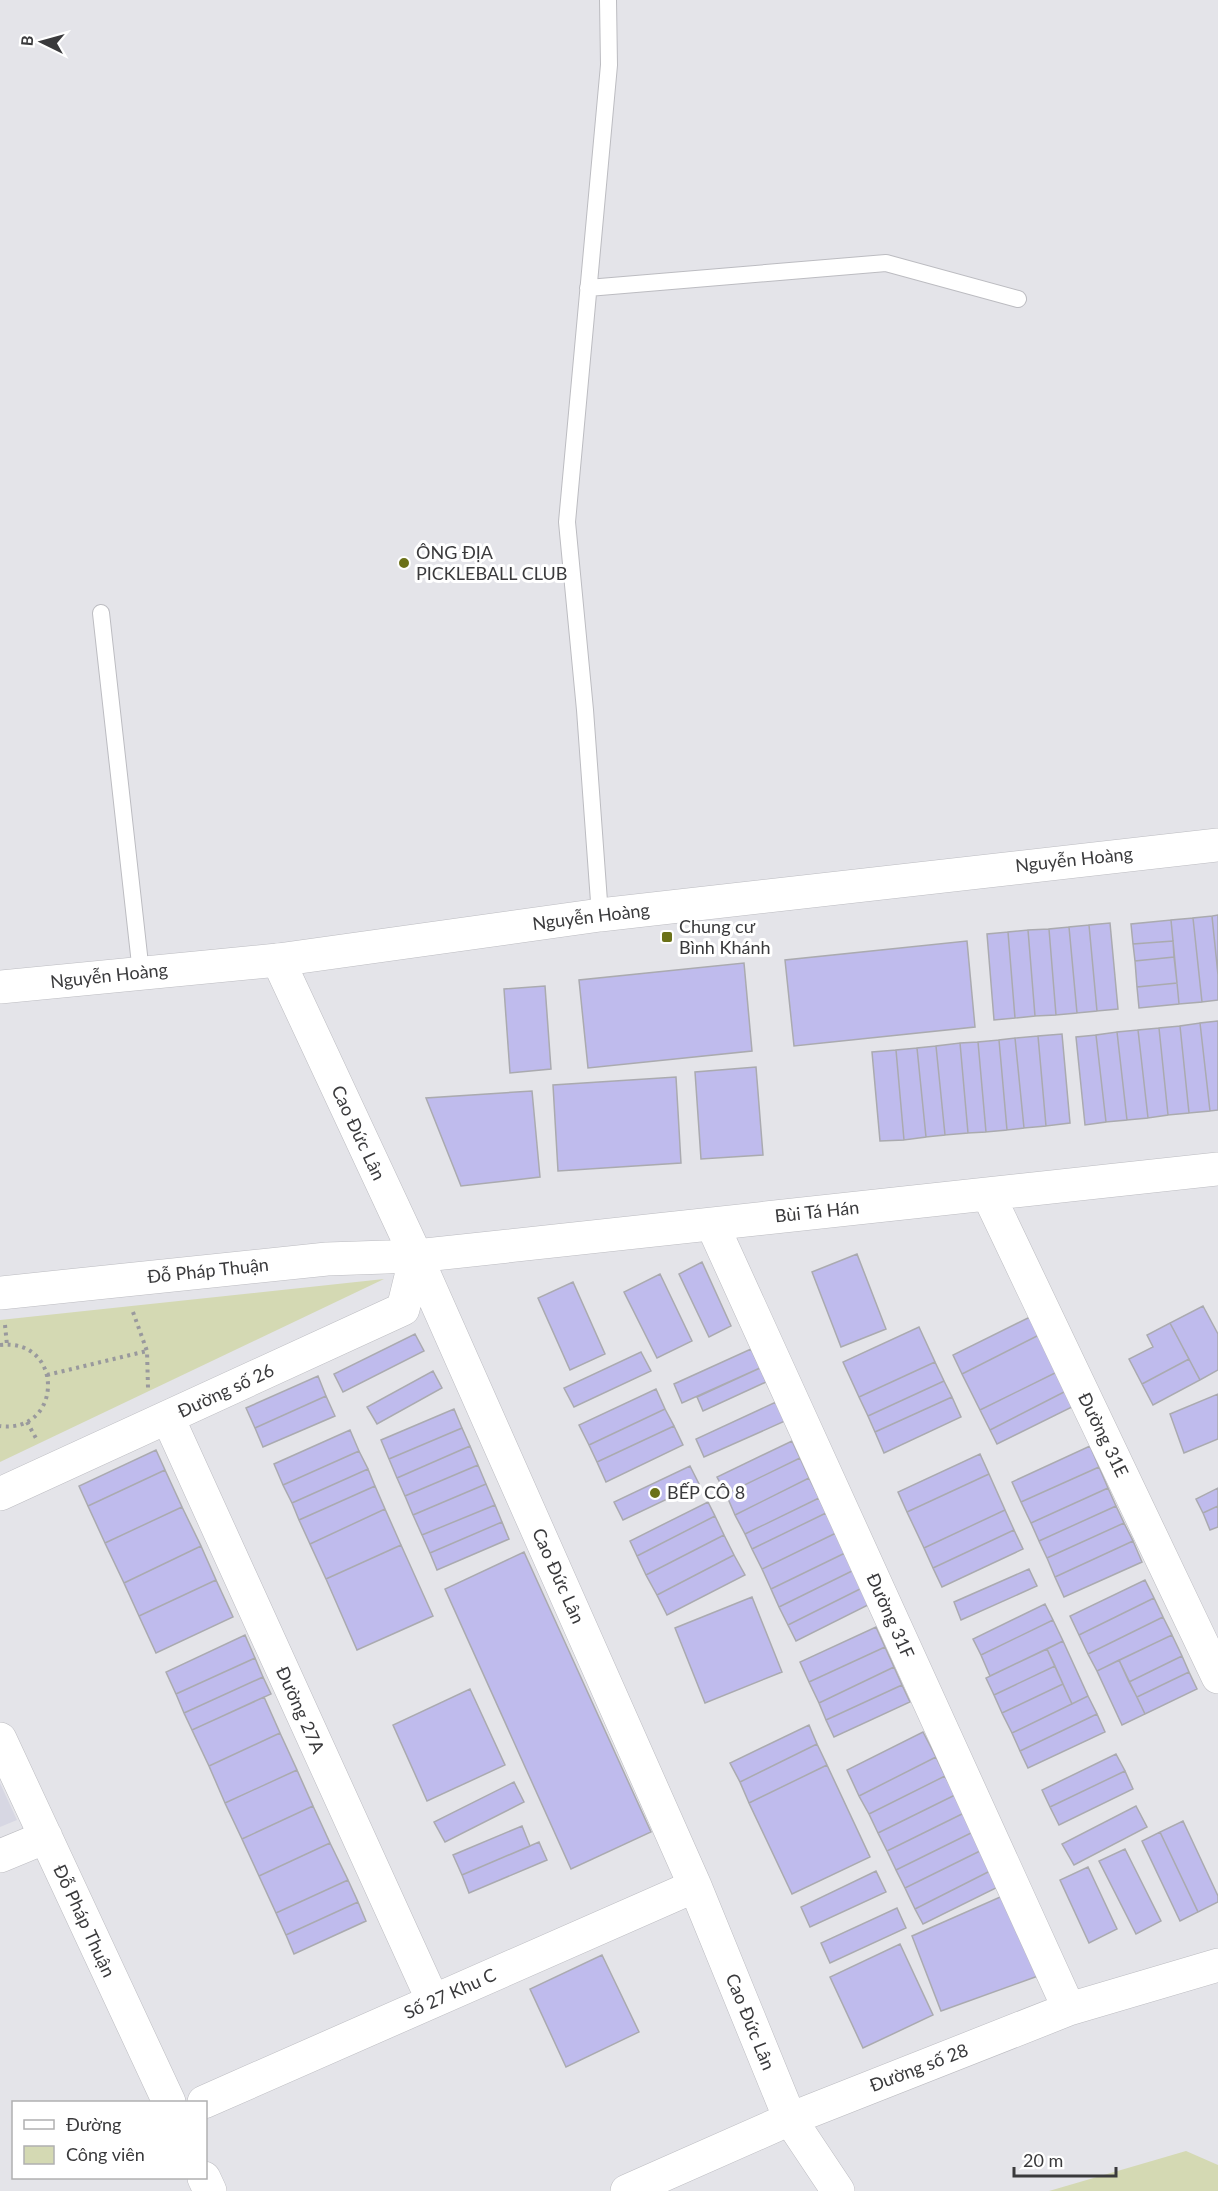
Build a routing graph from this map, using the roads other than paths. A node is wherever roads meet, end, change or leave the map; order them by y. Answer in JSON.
{"nodes":[{"id":1,"x":608,"y":0,"type":"edge"},
{"id":2,"x":588,"y":288,"type":"junction"},
{"id":3,"x":1018,"y":299,"type":"dead end"},
{"id":4,"x":101,"y":613,"type":"dead end"},
{"id":5,"x":1218,"y":845,"type":"edge"},
{"id":6,"x":600,"y":915,"type":"junction"},
{"id":7,"x":278,"y":960,"type":"junction"},
{"id":8,"x":141,"y":973,"type":"junction"},
{"id":9,"x":0,"y":987,"type":"edge"},
{"id":10,"x":1218,"y":1169,"type":"edge"},
{"id":11,"x":988,"y":1194,"type":"junction"},
{"id":12,"x":712,"y":1224,"type":"junction"},
{"id":13,"x":416,"y":1256,"type":"junction"},
{"id":14,"x":0,"y":1293,"type":"edge"},
{"id":15,"x":156,"y":1423,"type":"junction"},
{"id":16,"x":0,"y":1494,"type":"edge"},
{"id":17,"x":1218,"y":1677,"type":"edge"},
{"id":18,"x":0,"y":1739,"type":"edge"},
{"id":19,"x":46,"y":1837,"type":"junction"},
{"id":20,"x":0,"y":1856,"type":"edge"},
{"id":21,"x":695,"y":1886,"type":"junction"},
{"id":22,"x":1218,"y":1965,"type":"edge"},
{"id":23,"x":433,"y":2001,"type":"junction"},
{"id":24,"x":1069,"y":2009,"type":"junction"},
{"id":25,"x":168,"y":2101,"type":"edge"},
{"id":26,"x":207,"y":2102,"type":"edge"},
{"id":27,"x":790,"y":2119,"type":"junction"},
{"id":28,"x":627,"y":2191,"type":"edge"},
{"id":29,"x":838,"y":2191,"type":"edge"}],
"edges":[{"from":1,"to":2,"type":"lane"},
{"from":2,"to":3,"type":"lane"},
{"from":2,"to":6,"type":"lane"},
{"from":4,"to":8,"type":"lane"},
{"from":5,"to":6,"type":"street","name":"Nguyễn Hoàng"},
{"from":6,"to":7,"type":"street","name":"Nguyễn Hoàng"},
{"from":7,"to":8,"type":"street","name":"Nguyễn Hoàng"},
{"from":7,"to":13,"type":"street","name":"Cao Đức Lân"},
{"from":8,"to":9,"type":"street","name":"Nguyễn Hoàng"},
{"from":10,"to":11,"type":"street","name":"Bùi Tá Hán"},
{"from":11,"to":12,"type":"street","name":"Bùi Tá Hán"},
{"from":11,"to":17,"type":"street","name":"Đường 31E"},
{"from":12,"to":13,"type":"street","name":"Bùi Tá Hán"},
{"from":12,"to":24,"type":"street","name":"Đường 31F"},
{"from":13,"to":14,"type":"street","name":"Đỗ Pháp Thuận"},
{"from":13,"to":15,"type":"street","name":"Đường số 26"},
{"from":13,"to":21,"type":"street","name":"Cao Đức Lân"},
{"from":15,"to":16,"type":"street","name":"Đường số 26"},
{"from":15,"to":23,"type":"street","name":"Đường 27A"},
{"from":18,"to":19,"type":"street","name":"Đỗ Pháp Thuận"},
{"from":19,"to":20,"type":"street"},
{"from":19,"to":25,"type":"street","name":"Đỗ Pháp Thuận"},
{"from":21,"to":23,"type":"street","name":"Số 27 Khu C"},
{"from":21,"to":27,"type":"street","name":"Cao Đức Lân"},
{"from":22,"to":24,"type":"street","name":"Đường số 28"},
{"from":23,"to":26,"type":"street","name":"Số 27 Khu C"},
{"from":24,"to":27,"type":"street","name":"Đường số 28"},
{"from":27,"to":28,"type":"street","name":"Đường số 28"},
{"from":27,"to":29,"type":"street","name":"Cao Đức Lân"}]}
